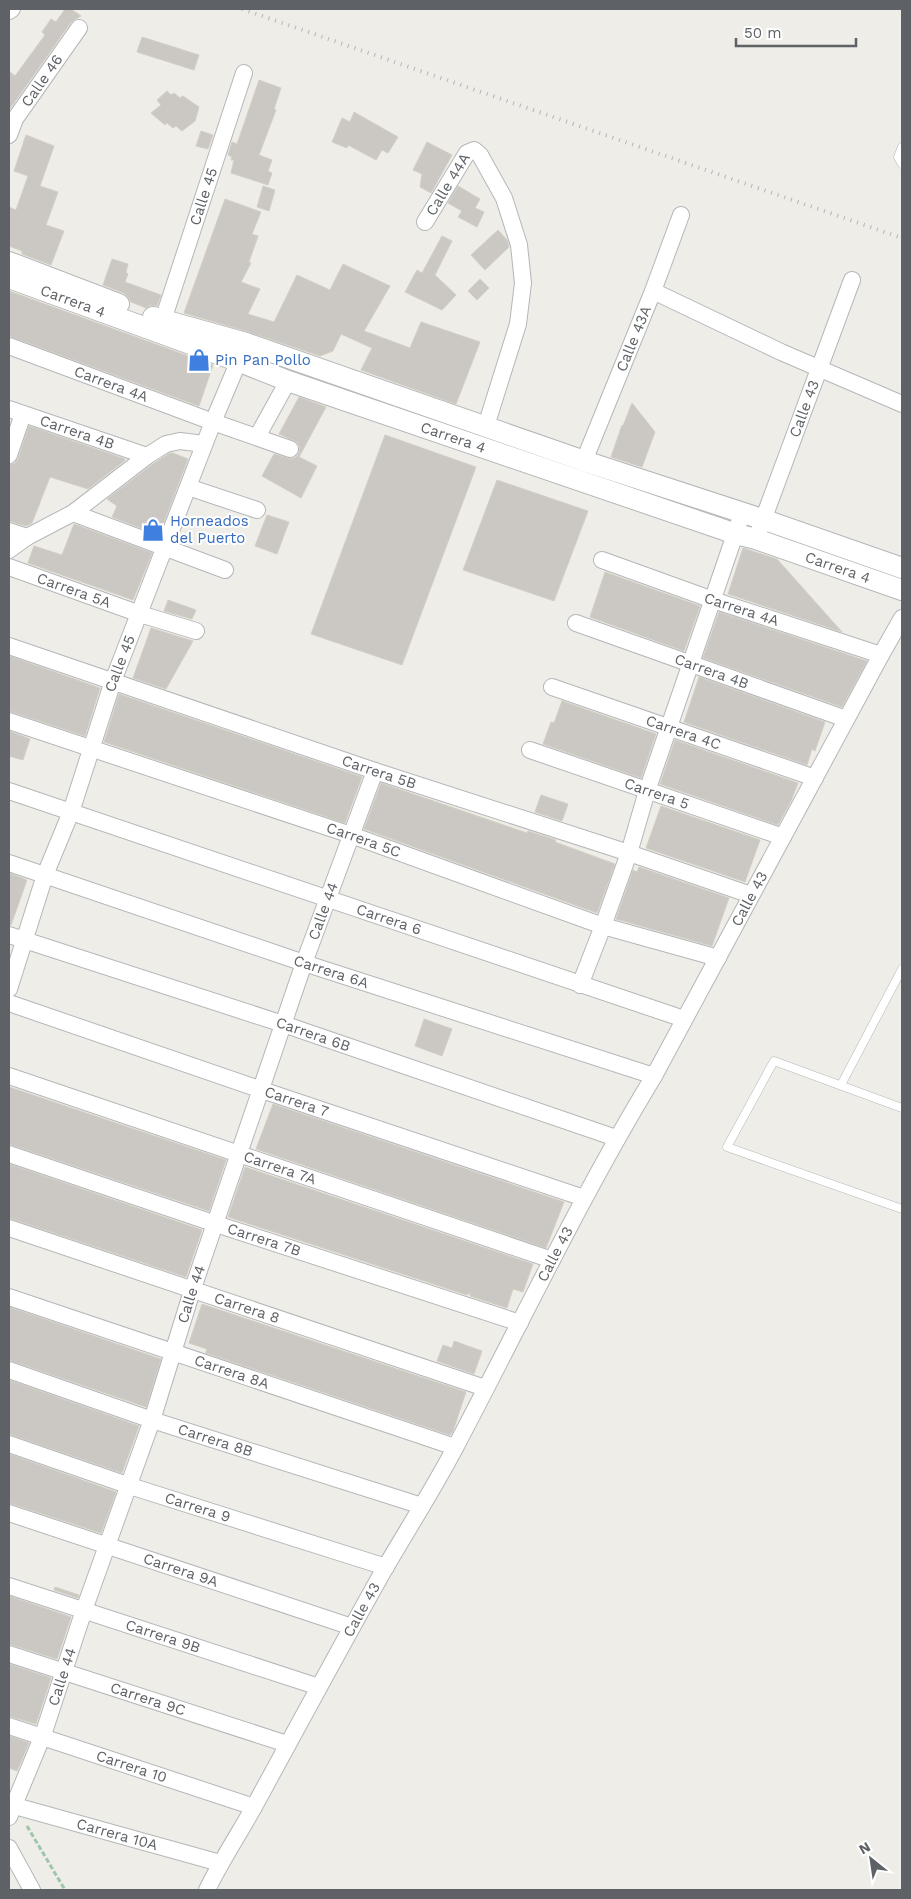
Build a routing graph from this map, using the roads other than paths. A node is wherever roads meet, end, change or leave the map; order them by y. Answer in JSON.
{"nodes":[{"id":1,"x":12,"y":9,"type":"edge"},
{"id":2,"x":9,"y":11,"type":"edge"},
{"id":3,"x":79,"y":28,"type":"dead end"},
{"id":4,"x":244,"y":72,"type":"dead end"},
{"id":5,"x":9,"y":135,"type":"edge"},
{"id":6,"x":902,"y":147,"type":"edge"},
{"id":7,"x":902,"y":164,"type":"edge"},
{"id":8,"x":682,"y":215,"type":"dead end"},
{"id":9,"x":425,"y":222,"type":"dead end"},
{"id":10,"x":9,"y":262,"type":"edge"},
{"id":11,"x":9,"y":278,"type":"edge"},
{"id":12,"x":852,"y":280,"type":"dead end"},
{"id":13,"x":653,"y":291,"type":"junction"},
{"id":14,"x":163,"y":320,"type":"junction"},
{"id":15,"x":9,"y":346,"type":"edge"},
{"id":16,"x":243,"y":352,"type":"junction"},
{"id":17,"x":819,"y":369,"type":"junction"},
{"id":18,"x":288,"y":381,"type":"junction"},
{"id":19,"x":902,"y":404,"type":"edge"},
{"id":20,"x":16,"y":412,"type":"edge"},
{"id":21,"x":213,"y":422,"type":"junction"},
{"id":22,"x":486,"y":426,"type":"junction"},
{"id":23,"x":258,"y":437,"type":"junction"},
{"id":24,"x":204,"y":444,"type":"junction"},
{"id":25,"x":290,"y":449,"type":"dead end"},
{"id":26,"x":9,"y":455,"type":"edge"},
{"id":27,"x":147,"y":456,"type":"junction"},
{"id":28,"x":584,"y":461,"type":"junction"},
{"id":29,"x":188,"y":487,"type":"junction"},
{"id":30,"x":257,"y":510,"type":"dead end"},
{"id":31,"x":73,"y":513,"type":"junction"},
{"id":32,"x":742,"y":514,"type":"junction"},
{"id":33,"x":762,"y":520,"type":"junction"},
{"id":34,"x":9,"y":531,"type":"edge"},
{"id":35,"x":736,"y":534,"type":"junction"},
{"id":36,"x":27,"y":537,"type":"junction"},
{"id":37,"x":756,"y":539,"type":"junction"},
{"id":38,"x":165,"y":547,"type":"junction"},
{"id":39,"x":9,"y":550,"type":"edge"},
{"id":40,"x":602,"y":560,"type":"dead end"},
{"id":41,"x":9,"y":567,"type":"edge"},
{"id":42,"x":902,"y":568,"type":"edge"},
{"id":43,"x":225,"y":570,"type":"dead end"},
{"id":44,"x":902,"y":590,"type":"edge"},
{"id":45,"x":713,"y":600,"type":"junction"},
{"id":46,"x":140,"y":614,"type":"junction"},
{"id":47,"x":902,"y":618,"type":"edge"},
{"id":48,"x":576,"y":623,"type":"dead end"},
{"id":49,"x":196,"y":631,"type":"dead end"},
{"id":50,"x":9,"y":646,"type":"edge"},
{"id":51,"x":881,"y":655,"type":"junction"},
{"id":52,"x":690,"y":665,"type":"junction"},
{"id":53,"x":113,"y":681,"type":"junction"},
{"id":54,"x":552,"y":687,"type":"dead end"},
{"id":55,"x":846,"y":719,"type":"junction"},
{"id":56,"x":9,"y":720,"type":"edge"},
{"id":57,"x":670,"y":727,"type":"junction"},
{"id":58,"x":92,"y":748,"type":"junction"},
{"id":59,"x":530,"y":750,"type":"dead end"},
{"id":60,"x":375,"y":771,"type":"junction"},
{"id":61,"x":814,"y":778,"type":"junction"},
{"id":62,"x":9,"y":791,"type":"edge"},
{"id":63,"x":647,"y":791,"type":"junction"},
{"id":64,"x":71,"y":812,"type":"junction"},
{"id":65,"x":351,"y":835,"type":"junction"},
{"id":66,"x":783,"y":837,"type":"junction"},
{"id":67,"x":629,"y":853,"type":"junction"},
{"id":68,"x":9,"y":863,"type":"edge"},
{"id":69,"x":45,"y":876,"type":"junction"},
{"id":70,"x":751,"y":896,"type":"junction"},
{"id":71,"x":328,"y":898,"type":"junction"},
{"id":72,"x":603,"y":926,"type":"junction"},
{"id":73,"x":9,"y":935,"type":"edge"},
{"id":74,"x":25,"y":940,"type":"junction"},
{"id":75,"x":718,"y":958,"type":"junction"},
{"id":76,"x":304,"y":962,"type":"junction"},
{"id":77,"x":902,"y":969,"type":"edge"},
{"id":78,"x":580,"y":985,"type":"junction"},
{"id":79,"x":9,"y":989,"type":"edge"},
{"id":80,"x":9,"y":1002,"type":"edge"},
{"id":81,"x":684,"y":1019,"type":"junction"},
{"id":82,"x":283,"y":1024,"type":"junction"},
{"id":83,"x":9,"y":1076,"type":"edge"},
{"id":84,"x":654,"y":1076,"type":"junction"},
{"id":85,"x":841,"y":1086,"type":"junction"},
{"id":86,"x":262,"y":1090,"type":"junction"},
{"id":87,"x":902,"y":1108,"type":"edge"},
{"id":88,"x":616,"y":1138,"type":"junction"},
{"id":89,"x":9,"y":1154,"type":"edge"},
{"id":90,"x":240,"y":1154,"type":"junction"},
{"id":91,"x":584,"y":1198,"type":"junction"},
{"id":92,"x":902,"y":1209,"type":"edge"},
{"id":93,"x":216,"y":1224,"type":"junction"},
{"id":94,"x":9,"y":1228,"type":"edge"},
{"id":95,"x":552,"y":1260,"type":"junction"},
{"id":96,"x":192,"y":1291,"type":"junction"},
{"id":97,"x":9,"y":1297,"type":"edge"},
{"id":98,"x":520,"y":1323,"type":"junction"},
{"id":99,"x":172,"y":1353,"type":"junction"},
{"id":100,"x":9,"y":1370,"type":"edge"},
{"id":101,"x":485,"y":1388,"type":"junction"},
{"id":102,"x":152,"y":1420,"type":"junction"},
{"id":103,"x":9,"y":1444,"type":"edge"},
{"id":104,"x":455,"y":1447,"type":"junction"},
{"id":105,"x":130,"y":1486,"type":"junction"},
{"id":106,"x":422,"y":1506,"type":"junction"},
{"id":107,"x":9,"y":1513,"type":"edge"},
{"id":108,"x":107,"y":1546,"type":"junction"},
{"id":109,"x":386,"y":1567,"type":"junction"},
{"id":110,"x":9,"y":1586,"type":"edge"},
{"id":111,"x":84,"y":1610,"type":"junction"},
{"id":112,"x":352,"y":1627,"type":"junction"},
{"id":113,"x":9,"y":1654,"type":"edge"},
{"id":114,"x":63,"y":1673,"type":"junction"},
{"id":115,"x":319,"y":1687,"type":"junction"},
{"id":116,"x":9,"y":1726,"type":"edge"},
{"id":117,"x":43,"y":1736,"type":"junction"},
{"id":118,"x":287,"y":1744,"type":"junction"},
{"id":119,"x":254,"y":1807,"type":"junction"},
{"id":120,"x":12,"y":1811,"type":"edge"},
{"id":121,"x":9,"y":1848,"type":"edge"},
{"id":122,"x":220,"y":1863,"type":"junction"},
{"id":123,"x":32,"y":1890,"type":"edge"},
{"id":124,"x":207,"y":1890,"type":"edge"}],
"edges":[{"from":1,"to":2,"type":"street"},
{"from":3,"to":5,"type":"street","name":"Calle 46"},
{"from":4,"to":14,"type":"street","name":"Calle 45"},
{"from":6,"to":7,"type":"lane"},
{"from":8,"to":13,"type":"street","name":"Calle 43A"},
{"from":9,"to":22,"type":"street","name":"Calle 44A"},
{"from":10,"to":14,"type":"street","name":"Carrera 4"},
{"from":11,"to":16,"type":"street","name":"Carrera 4"},
{"from":12,"to":17,"type":"street","name":"Calle 43"},
{"from":13,"to":17,"type":"street"},
{"from":13,"to":28,"type":"street","name":"Calle 43A"},
{"from":14,"to":16,"type":"street","name":"Carrera 4"},
{"from":15,"to":21,"type":"street","name":"Carrera 4A"},
{"from":16,"to":18,"type":"street","name":"Carrera 4"},
{"from":16,"to":21,"type":"street","name":"Calle 45"},
{"from":16,"to":22,"type":"street","name":"Carrera 4"},
{"from":17,"to":19,"type":"street"},
{"from":17,"to":33,"type":"street","name":"Calle 43"},
{"from":18,"to":23,"type":"street"},
{"from":18,"to":35,"type":"street","name":"Carrera 4"},
{"from":20,"to":26,"type":"street"},
{"from":20,"to":27,"type":"street","name":"Carrera 4B"},
{"from":21,"to":23,"type":"street","name":"Carrera 4A"},
{"from":21,"to":24,"type":"street","name":"Calle 45"},
{"from":22,"to":28,"type":"street","name":"Carrera 4"},
{"from":23,"to":25,"type":"street","name":"Carrera 4A"},
{"from":24,"to":27,"type":"street"},
{"from":24,"to":29,"type":"street","name":"Calle 45"},
{"from":27,"to":31,"type":"street"},
{"from":28,"to":32,"type":"street","name":"Carrera 4"},
{"from":29,"to":30,"type":"street"},
{"from":29,"to":38,"type":"street","name":"Calle 45"},
{"from":31,"to":36,"type":"street"},
{"from":31,"to":38,"type":"street"},
{"from":32,"to":33,"type":"street","name":"Carrera 4"},
{"from":32,"to":35,"type":"street"},
{"from":33,"to":37,"type":"street","name":"Calle 43"},
{"from":33,"to":42,"type":"street","name":"Carrera 4"},
{"from":34,"to":36,"type":"street"},
{"from":35,"to":37,"type":"street","name":"Carrera 4"},
{"from":35,"to":45,"type":"street"},
{"from":36,"to":39,"type":"street"},
{"from":37,"to":44,"type":"street","name":"Carrera 4"},
{"from":38,"to":43,"type":"street"},
{"from":38,"to":46,"type":"street","name":"Calle 45"},
{"from":40,"to":45,"type":"street","name":"Carrera 4A"},
{"from":41,"to":46,"type":"street","name":"Carrera 5A"},
{"from":45,"to":51,"type":"street","name":"Carrera 4A"},
{"from":45,"to":52,"type":"street"},
{"from":46,"to":49,"type":"street","name":"Carrera 5A"},
{"from":46,"to":53,"type":"street","name":"Calle 45"},
{"from":47,"to":51,"type":"street","name":"Calle 43"},
{"from":48,"to":52,"type":"street","name":"Carrera 4B"},
{"from":50,"to":53,"type":"street","name":"Carrera 5B"},
{"from":51,"to":55,"type":"street","name":"Calle 43"},
{"from":52,"to":55,"type":"street","name":"Carrera 4B"},
{"from":52,"to":57,"type":"street"},
{"from":53,"to":58,"type":"street","name":"Calle 45"},
{"from":53,"to":60,"type":"street","name":"Carrera 5B"},
{"from":54,"to":57,"type":"street","name":"Carrera 4C"},
{"from":55,"to":61,"type":"street","name":"Calle 43"},
{"from":56,"to":58,"type":"street","name":"Carrera 5C"},
{"from":57,"to":61,"type":"street","name":"Carrera 4C"},
{"from":57,"to":63,"type":"street"},
{"from":58,"to":64,"type":"street","name":"Calle 45"},
{"from":58,"to":65,"type":"street","name":"Carrera 5C"},
{"from":59,"to":63,"type":"street","name":"Carrera 5"},
{"from":60,"to":65,"type":"street","name":"Calle 44"},
{"from":60,"to":67,"type":"street","name":"Carrera 5B"},
{"from":61,"to":66,"type":"street","name":"Calle 43"},
{"from":62,"to":64,"type":"street","name":"Carrera 6"},
{"from":63,"to":66,"type":"street","name":"Carrera 5"},
{"from":63,"to":67,"type":"street"},
{"from":64,"to":69,"type":"street","name":"Calle 45"},
{"from":64,"to":71,"type":"street","name":"Carrera 6"},
{"from":65,"to":71,"type":"street","name":"Calle 44"},
{"from":65,"to":72,"type":"street","name":"Carrera 5C"},
{"from":66,"to":70,"type":"street","name":"Calle 43"},
{"from":67,"to":70,"type":"street","name":"Carrera 5B"},
{"from":67,"to":72,"type":"street"},
{"from":68,"to":69,"type":"street","name":"Carrera 6A"},
{"from":69,"to":74,"type":"street","name":"Calle 45"},
{"from":69,"to":76,"type":"street","name":"Carrera 6A"},
{"from":70,"to":75,"type":"street","name":"Calle 43"},
{"from":71,"to":76,"type":"street","name":"Calle 44"},
{"from":71,"to":78,"type":"street","name":"Carrera 6"},
{"from":72,"to":75,"type":"street","name":"Carrera 5C"},
{"from":72,"to":78,"type":"street"},
{"from":73,"to":74,"type":"street","name":"Carrera 6B"},
{"from":74,"to":79,"type":"street","name":"Calle 45"},
{"from":74,"to":82,"type":"street","name":"Carrera 6B"},
{"from":75,"to":81,"type":"street","name":"Calle 43"},
{"from":76,"to":82,"type":"street","name":"Calle 44"},
{"from":76,"to":84,"type":"street","name":"Carrera 6A"},
{"from":77,"to":85,"type":"lane"},
{"from":78,"to":81,"type":"street","name":"Carrera 6"},
{"from":80,"to":86,"type":"street","name":"Carrera 7"},
{"from":81,"to":84,"type":"street","name":"Calle 43"},
{"from":82,"to":86,"type":"street","name":"Calle 44"},
{"from":82,"to":88,"type":"street","name":"Carrera 6B"},
{"from":83,"to":90,"type":"street","name":"Carrera 7A"},
{"from":84,"to":88,"type":"street","name":"Calle 43"},
{"from":85,"to":87,"type":"lane"},
{"from":85,"to":92,"type":"lane"},
{"from":86,"to":90,"type":"street","name":"Calle 44"},
{"from":86,"to":91,"type":"street","name":"Carrera 7"},
{"from":88,"to":91,"type":"street","name":"Calle 43"},
{"from":89,"to":93,"type":"street","name":"Carrera 7B"},
{"from":90,"to":93,"type":"street","name":"Calle 44"},
{"from":90,"to":95,"type":"street","name":"Carrera 7A"},
{"from":91,"to":95,"type":"street","name":"Calle 43"},
{"from":93,"to":96,"type":"street","name":"Calle 44"},
{"from":93,"to":98,"type":"street","name":"Carrera 7B"},
{"from":94,"to":96,"type":"street","name":"Carrera 8"},
{"from":95,"to":98,"type":"street","name":"Calle 43"},
{"from":96,"to":99,"type":"street","name":"Calle 44"},
{"from":96,"to":101,"type":"street","name":"Carrera 8"},
{"from":97,"to":99,"type":"street","name":"Carrera 8A"},
{"from":98,"to":101,"type":"street","name":"Calle 43"},
{"from":99,"to":102,"type":"street","name":"Calle 44"},
{"from":99,"to":104,"type":"street","name":"Carrera 8A"},
{"from":100,"to":102,"type":"street","name":"Carrera 8B"},
{"from":101,"to":104,"type":"street","name":"Calle 43"},
{"from":102,"to":105,"type":"street","name":"Calle 44"},
{"from":102,"to":106,"type":"street","name":"Carrera 8B"},
{"from":103,"to":105,"type":"street","name":"Carrera 9"},
{"from":104,"to":106,"type":"street","name":"Calle 43"},
{"from":105,"to":108,"type":"street","name":"Calle 44"},
{"from":105,"to":109,"type":"street","name":"Carrera 9"},
{"from":106,"to":109,"type":"street","name":"Calle 43"},
{"from":107,"to":108,"type":"street","name":"Carrera 9A"},
{"from":108,"to":111,"type":"street","name":"Calle 44"},
{"from":108,"to":112,"type":"street","name":"Carrera 9A"},
{"from":109,"to":112,"type":"street","name":"Calle 43"},
{"from":110,"to":111,"type":"street","name":"Carrera 9B"},
{"from":111,"to":114,"type":"street","name":"Calle 44"},
{"from":111,"to":115,"type":"street","name":"Carrera 9B"},
{"from":112,"to":115,"type":"street","name":"Calle 43"},
{"from":113,"to":114,"type":"street","name":"Carrera 9C"},
{"from":114,"to":117,"type":"street","name":"Calle 44"},
{"from":114,"to":118,"type":"street","name":"Carrera 9C"},
{"from":115,"to":118,"type":"street","name":"Calle 43"},
{"from":116,"to":117,"type":"street","name":"Carrera 10"},
{"from":117,"to":119,"type":"street","name":"Carrera 10"},
{"from":117,"to":120,"type":"street","name":"Calle 44"},
{"from":118,"to":119,"type":"street","name":"Calle 43"},
{"from":119,"to":122,"type":"street","name":"Calle 43"},
{"from":120,"to":122,"type":"street","name":"Carrera 10A"},
{"from":121,"to":123,"type":"street"},
{"from":122,"to":124,"type":"street","name":"Calle 43"}]}
